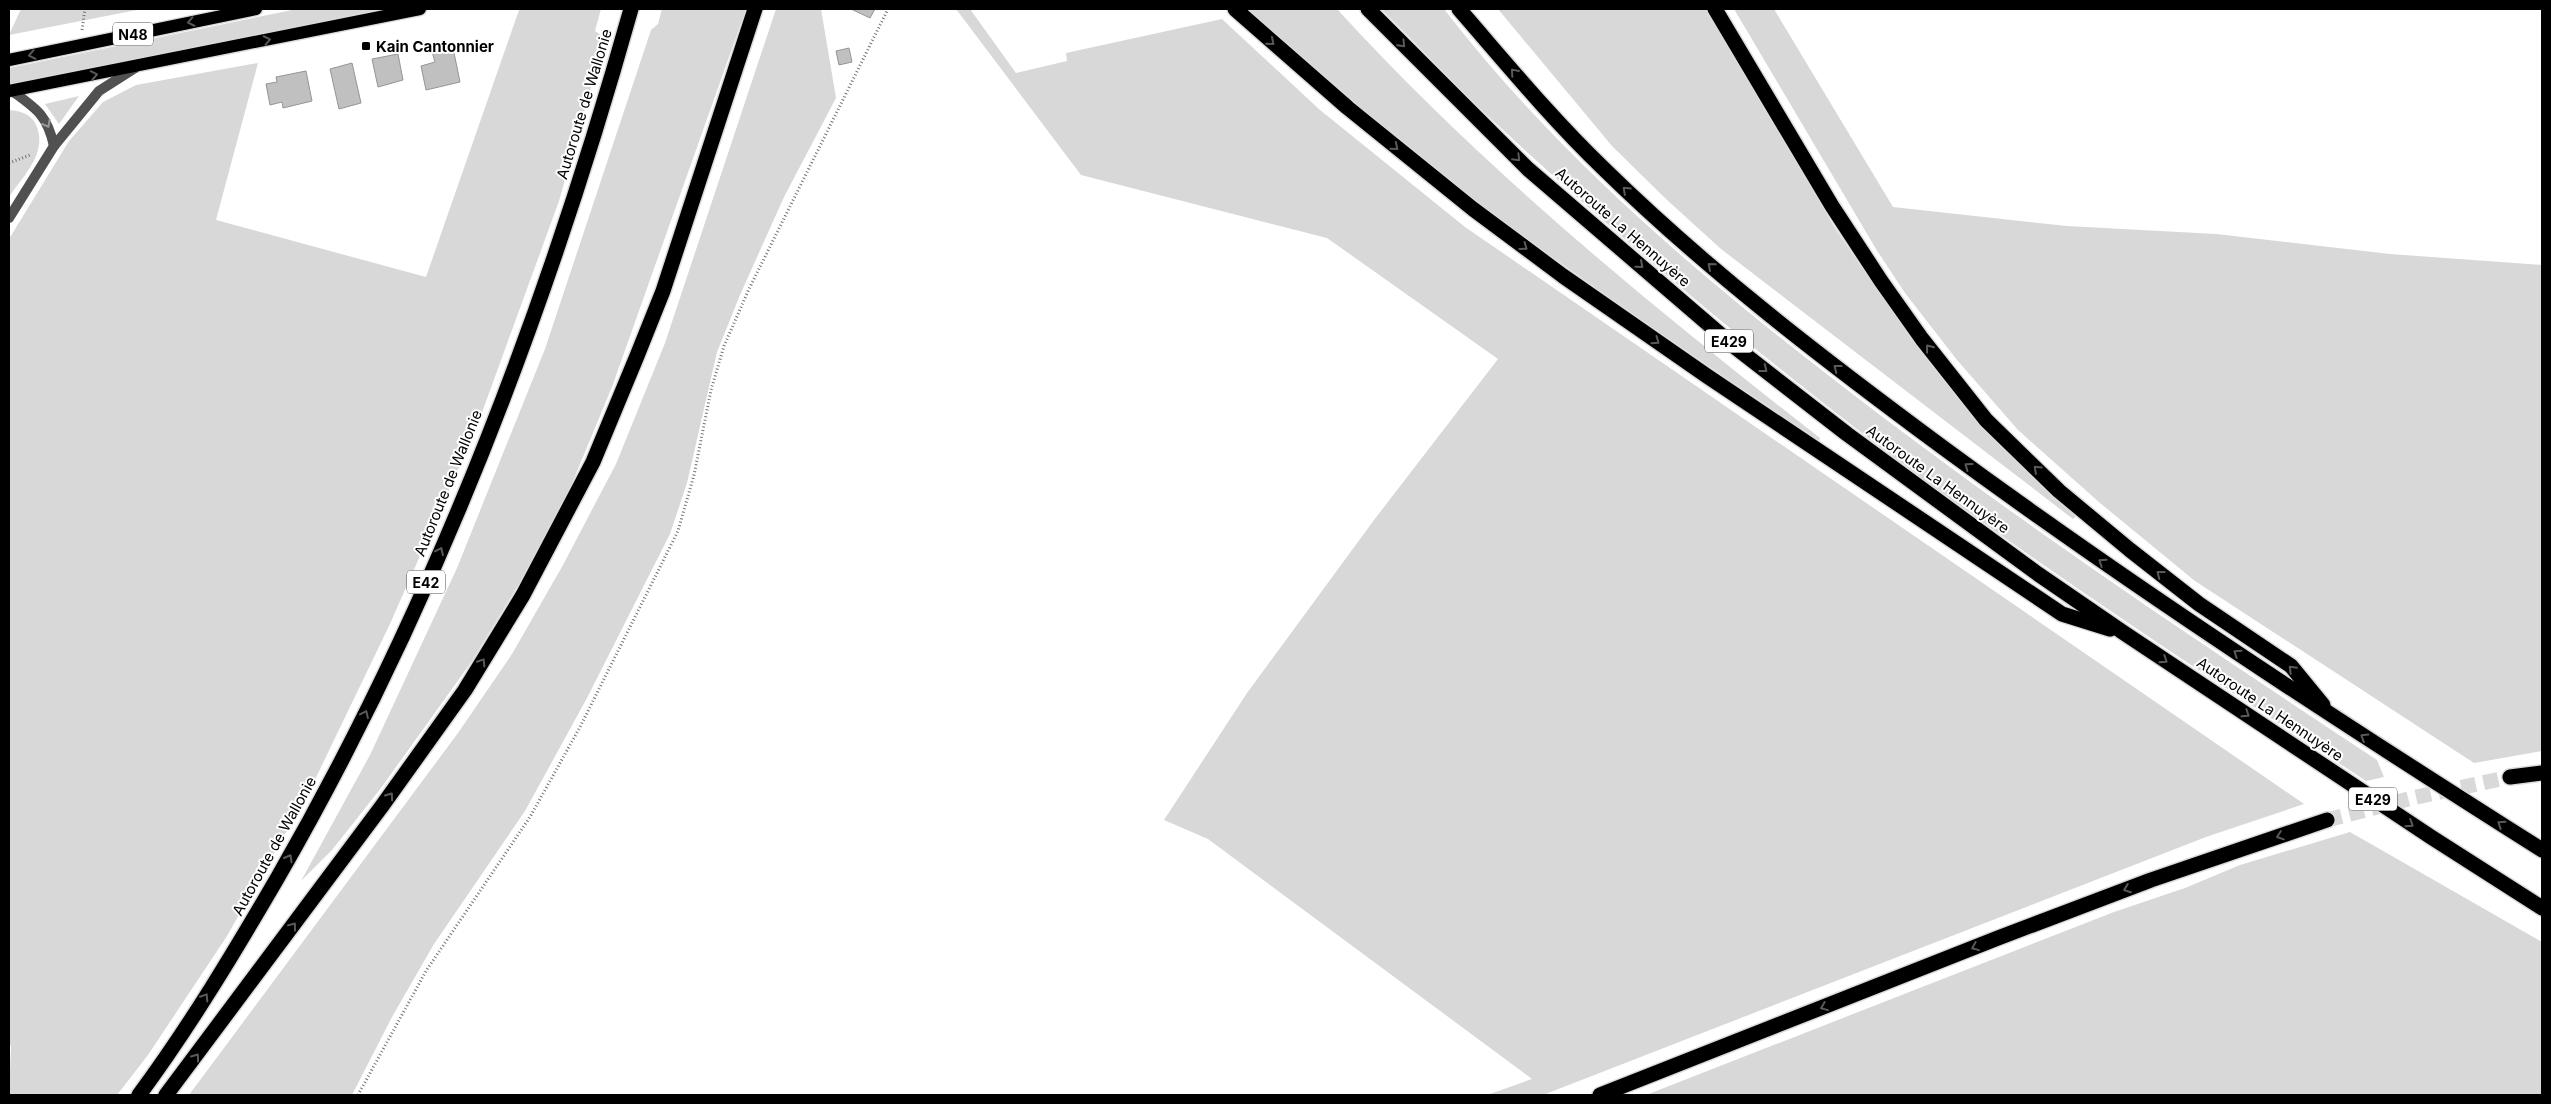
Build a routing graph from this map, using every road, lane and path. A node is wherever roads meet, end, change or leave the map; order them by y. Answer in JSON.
{"nodes":[{"id":1,"x":256,"y":9,"type":"edge"},
{"id":2,"x":420,"y":9,"type":"edge"},
{"id":3,"x":631,"y":9,"type":"edge"},
{"id":4,"x":755,"y":9,"type":"edge"},
{"id":5,"x":888,"y":9,"type":"edge"},
{"id":6,"x":1236,"y":9,"type":"edge"},
{"id":7,"x":1368,"y":9,"type":"edge"},
{"id":8,"x":1459,"y":9,"type":"edge"},
{"id":9,"x":1715,"y":9,"type":"edge"},
{"id":10,"x":9,"y":60,"type":"edge"},
{"id":11,"x":135,"y":67,"type":"junction"},
{"id":12,"x":10,"y":91,"type":"edge"},
{"id":13,"x":54,"y":146,"type":"junction"},
{"id":14,"x":9,"y":218,"type":"edge"},
{"id":15,"x":2124,"y":633,"type":"junction"},
{"id":16,"x":2335,"y":719,"type":"junction"},
{"id":17,"x":2542,"y":773,"type":"edge"},
{"id":18,"x":2510,"y":777,"type":"tunnel mouth"},
{"id":19,"x":2327,"y":820,"type":"tunnel mouth"},
{"id":20,"x":2542,"y":850,"type":"edge"},
{"id":21,"x":2542,"y":908,"type":"edge"},
{"id":22,"x":139,"y":1095,"type":"edge"},
{"id":23,"x":166,"y":1095,"type":"edge"},
{"id":24,"x":358,"y":1095,"type":"edge"},
{"id":25,"x":1600,"y":1095,"type":"edge"}],
"edges":[{"from":1,"to":10,"type":"main road","number":"N48","one_way":true},
{"from":11,"to":2,"type":"main road","number":"N48","one_way":true},
{"from":22,"to":3,"type":"highway","name":"Autoroute de Wallonie","number":"E42","one_way":true},
{"from":23,"to":4,"type":"highway","one_way":true},
{"from":5,"to":24,"type":"path"},
{"from":6,"to":15,"type":"highway","one_way":true},
{"from":7,"to":15,"type":"highway","name":"Autoroute La Hennuyère","number":"E429","one_way":true},
{"from":16,"to":8,"type":"highway","name":"Autoroute La Hennuyère","number":"E429","one_way":true},
{"from":16,"to":9,"type":"highway","one_way":true},
{"from":12,"to":11,"type":"main road","number":"N48","one_way":true},
{"from":11,"to":13,"type":"street"},
{"from":12,"to":13,"type":"street","one_way":true},
{"from":13,"to":14,"type":"street"},
{"from":15,"to":21,"type":"highway","name":"Autoroute La Hennuyère","number":"E429","one_way":true},
{"from":20,"to":16,"type":"highway","name":"Autoroute La Hennuyère","number":"E429","one_way":true},
{"from":17,"to":18,"type":"highway"},
{"from":19,"to":25,"type":"highway","one_way":true}]}
